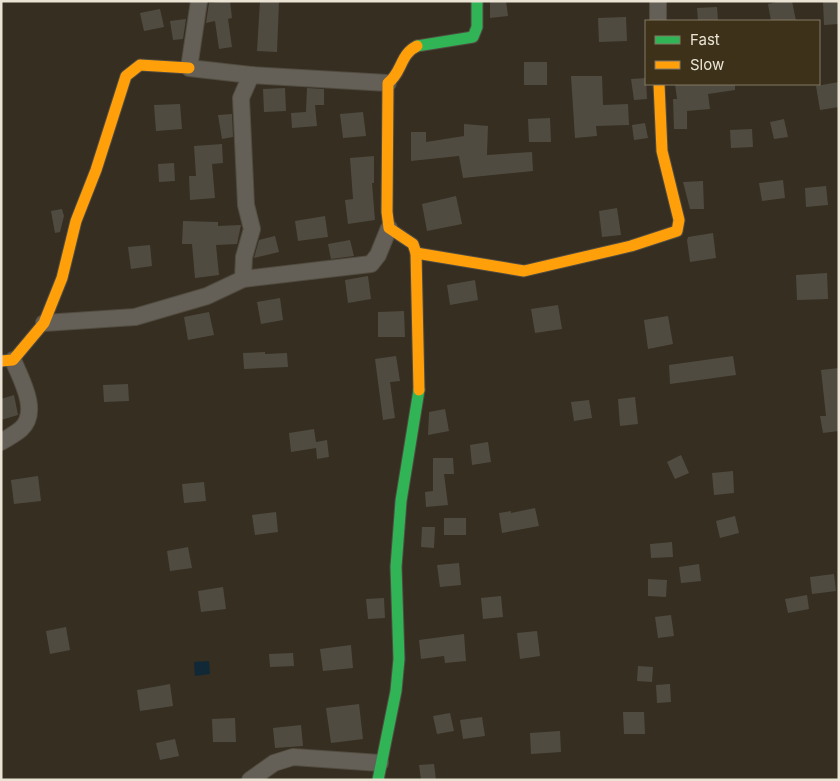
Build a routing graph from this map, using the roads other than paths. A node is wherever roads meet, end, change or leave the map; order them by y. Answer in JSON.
{"nodes":[{"id":1,"x":199,"y":1,"type":"edge"},
{"id":2,"x":477,"y":1,"type":"edge"},
{"id":3,"x":658,"y":1,"type":"edge"},
{"id":4,"x":658,"y":20,"type":"edge"},
{"id":5,"x":189,"y":68,"type":"junction"},
{"id":6,"x":251,"y":75,"type":"junction"},
{"id":7,"x":388,"y":83,"type":"junction"},
{"id":8,"x":659,"y":85,"type":"edge"},
{"id":9,"x":389,"y":228,"type":"junction"},
{"id":10,"x":416,"y":254,"type":"junction"},
{"id":11,"x":243,"y":279,"type":"junction"},
{"id":12,"x":44,"y":323,"type":"junction"},
{"id":13,"x":7,"y":360,"type":"edge"},
{"id":14,"x":1,"y":442,"type":"edge"},
{"id":15,"x":380,"y":763,"type":"junction"},
{"id":16,"x":250,"y":780,"type":"edge"},
{"id":17,"x":378,"y":780,"type":"edge"}],
"edges":[{"from":1,"to":5,"type":"street"},
{"from":2,"to":7,"type":"street"},
{"from":3,"to":4,"type":"street"},
{"from":5,"to":6,"type":"street"},
{"from":5,"to":12,"type":"street"},
{"from":6,"to":7,"type":"street"},
{"from":6,"to":11,"type":"street"},
{"from":7,"to":9,"type":"street"},
{"from":8,"to":10,"type":"street"},
{"from":9,"to":10,"type":"street"},
{"from":9,"to":11,"type":"street"},
{"from":10,"to":15,"type":"street"},
{"from":11,"to":12,"type":"street"},
{"from":12,"to":13,"type":"street"},
{"from":13,"to":14,"type":"street"},
{"from":15,"to":16,"type":"street"},
{"from":15,"to":17,"type":"street"}]}
